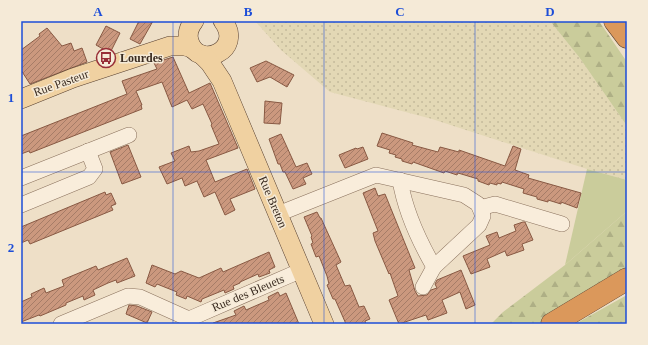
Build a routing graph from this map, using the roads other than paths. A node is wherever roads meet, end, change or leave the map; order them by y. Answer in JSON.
{"nodes":[{"id":1,"x":223,"y":21,"type":"edge"},
{"id":2,"x":194,"y":38,"type":"edge"},
{"id":3,"x":226,"y":47,"type":"junction"},
{"id":4,"x":222,"y":81,"type":"junction"},
{"id":5,"x":21,"y":99,"type":"edge"},
{"id":6,"x":129,"y":135,"type":"dead end"},
{"id":7,"x":88,"y":151,"type":"junction"},
{"id":8,"x":21,"y":178,"type":"edge"},
{"id":9,"x":400,"y":180,"type":"junction"},
{"id":10,"x":21,"y":205,"type":"edge"},
{"id":11,"x":480,"y":208,"type":"junction"},
{"id":12,"x":278,"y":214,"type":"junction"},
{"id":13,"x":562,"y":224,"type":"dead end"},
{"id":14,"x":434,"y":267,"type":"junction"},
{"id":15,"x":302,"y":270,"type":"junction"},
{"id":16,"x":627,"y":279,"type":"edge"},
{"id":17,"x":423,"y":287,"type":"dead end"},
{"id":18,"x":627,"y":289,"type":"edge"},
{"id":19,"x":188,"y":321,"type":"edge"},
{"id":20,"x":61,"y":324,"type":"edge"},
{"id":21,"x":324,"y":324,"type":"edge"},
{"id":22,"x":552,"y":324,"type":"edge"},
{"id":23,"x":566,"y":324,"type":"edge"}],
"edges":[{"from":1,"to":3,"type":"main road","name":"Rue Breton"},
{"from":2,"to":3,"type":"main road","name":"Rue Pasteur"},
{"from":2,"to":4,"type":"main road","name":"Rue Breton"},
{"from":2,"to":5,"type":"main road","name":"Rue Pasteur"},
{"from":3,"to":4,"type":"main road","name":"Rue Breton"},
{"from":4,"to":12,"type":"main road","name":"Rue Breton"},
{"from":6,"to":7,"type":"street"},
{"from":7,"to":8,"type":"street"},
{"from":7,"to":10,"type":"street"},
{"from":9,"to":11,"type":"street"},
{"from":9,"to":12,"type":"street"},
{"from":9,"to":14,"type":"street"},
{"from":11,"to":13,"type":"street"},
{"from":11,"to":14,"type":"street"},
{"from":12,"to":15,"type":"main road","name":"Rue Breton"},
{"from":14,"to":17,"type":"street"},
{"from":15,"to":19,"type":"street","name":"Rue des Bleuets"},
{"from":15,"to":21,"type":"main road","name":"Rue Breton"},
{"from":16,"to":22,"type":"highway"},
{"from":18,"to":23,"type":"highway"},
{"from":19,"to":20,"type":"street","name":"Rue des Bleuets"}]}
